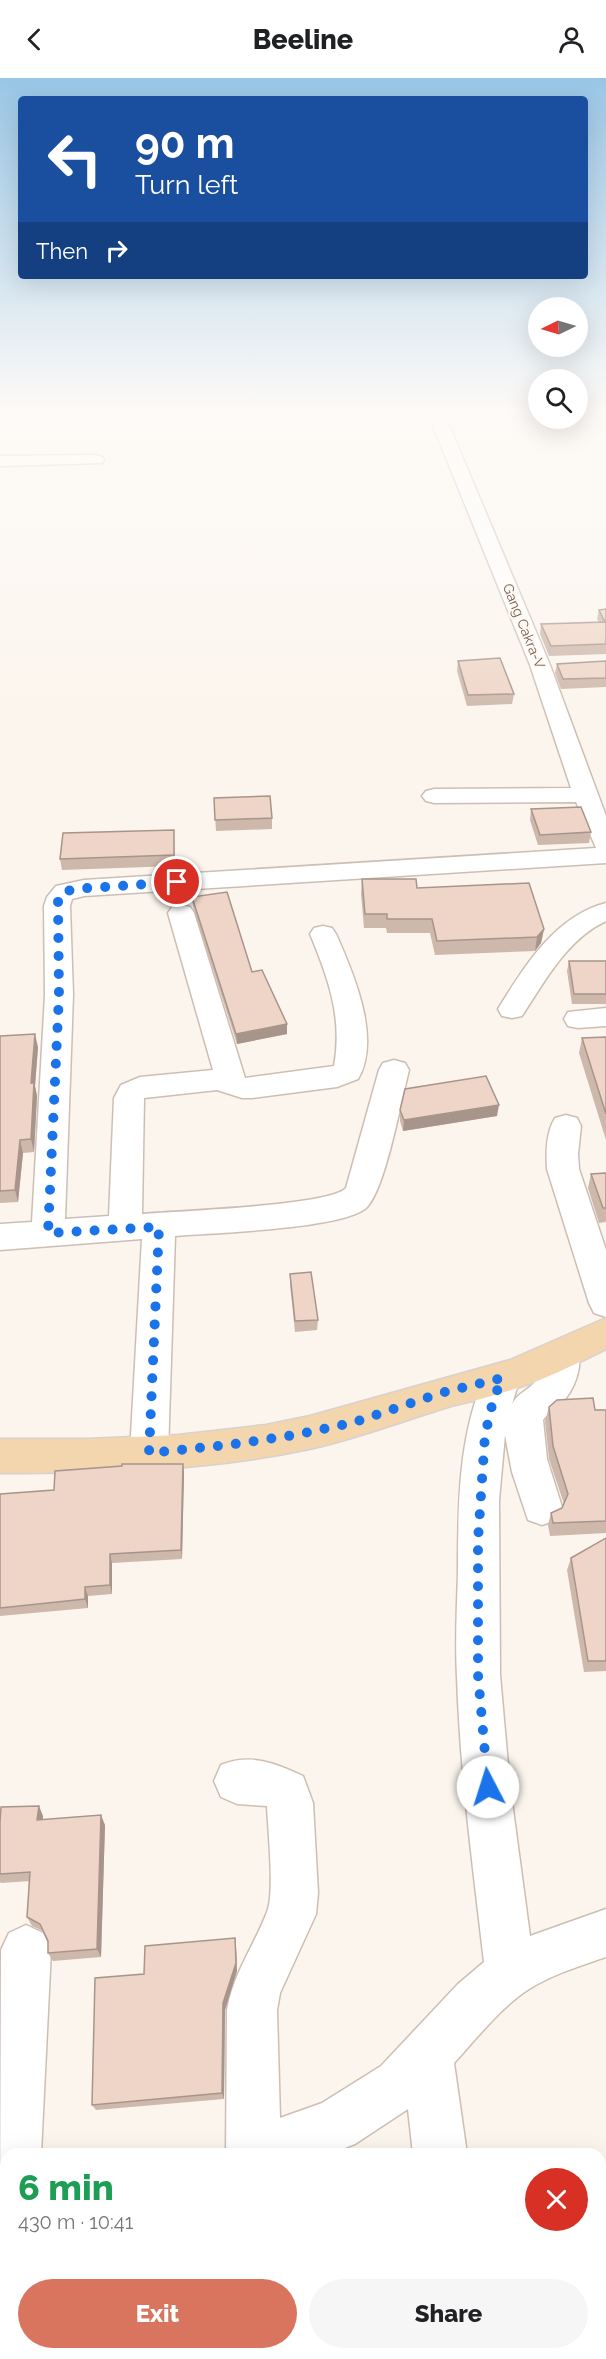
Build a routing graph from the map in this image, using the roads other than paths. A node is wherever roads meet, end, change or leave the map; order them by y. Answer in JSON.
{"nodes":[{"id":1,"x":480,"y":517,"type":"edge"},
{"id":2,"x":585,"y":795,"type":"junction"},
{"id":3,"x":434,"y":796,"type":"dead end"},
{"id":4,"x":606,"y":845,"type":"edge"},
{"id":5,"x":606,"y":855,"type":"edge"},
{"id":6,"x":606,"y":912,"type":"edge"},
{"id":7,"x":181,"y":913,"type":"dead end"},
{"id":8,"x":324,"y":934,"type":"dead end"},
{"id":9,"x":512,"y":1010,"type":"dead end"},
{"id":10,"x":606,"y":1017,"type":"edge"},
{"id":11,"x":578,"y":1019,"type":"dead end"},
{"id":12,"x":394,"y":1070,"type":"dead end"},
{"id":13,"x":232,"y":1084,"type":"junction"},
{"id":14,"x":566,"y":1126,"type":"dead end"},
{"id":15,"x":142,"y":1228,"type":"junction"},
{"id":16,"x":48,"y":1233,"type":"junction"},
{"id":17,"x":0,"y":1237,"type":"edge"},
{"id":18,"x":606,"y":1303,"type":"edge"},
{"id":19,"x":606,"y":1332,"type":"edge"},
{"id":20,"x":563,"y":1355,"type":"junction"},
{"id":21,"x":502,"y":1378,"type":"junction"},
{"id":22,"x":149,"y":1453,"type":"junction"},
{"id":23,"x":0,"y":1456,"type":"edge"},
{"id":24,"x":542,"y":1507,"type":"dead end"},
{"id":25,"x":237,"y":1781,"type":"dead end"},
{"id":26,"x":606,"y":1933,"type":"edge"},
{"id":27,"x":26,"y":1950,"type":"dead end"},
{"id":28,"x":510,"y":1972,"type":"junction"},
{"id":29,"x":427,"y":2054,"type":"junction"},
{"id":30,"x":14,"y":2148,"type":"edge"},
{"id":31,"x":254,"y":2148,"type":"edge"},
{"id":32,"x":271,"y":2148,"type":"edge"},
{"id":33,"x":439,"y":2148,"type":"edge"}],
"edges":[{"from":1,"to":2,"type":"street","name":"Gang Cakra-V"},
{"from":2,"to":3,"type":"street"},
{"from":2,"to":4,"type":"street","name":"Gang Cakra-V"},
{"from":5,"to":16,"type":"street"},
{"from":6,"to":9,"type":"street"},
{"from":7,"to":13,"type":"street"},
{"from":8,"to":13,"type":"street"},
{"from":10,"to":11,"type":"street"},
{"from":12,"to":15,"type":"street"},
{"from":13,"to":15,"type":"street"},
{"from":14,"to":18,"type":"street"},
{"from":15,"to":16,"type":"street"},
{"from":15,"to":22,"type":"street"},
{"from":16,"to":17,"type":"street"},
{"from":19,"to":20,"type":"main road"},
{"from":20,"to":21,"type":"main road"},
{"from":20,"to":24,"type":"street"},
{"from":21,"to":22,"type":"main road"},
{"from":21,"to":28,"type":"street"},
{"from":22,"to":23,"type":"main road"},
{"from":25,"to":31,"type":"street"},
{"from":26,"to":28,"type":"street"},
{"from":27,"to":30,"type":"street"},
{"from":28,"to":29,"type":"street"},
{"from":29,"to":32,"type":"street"},
{"from":29,"to":33,"type":"street"}]}
